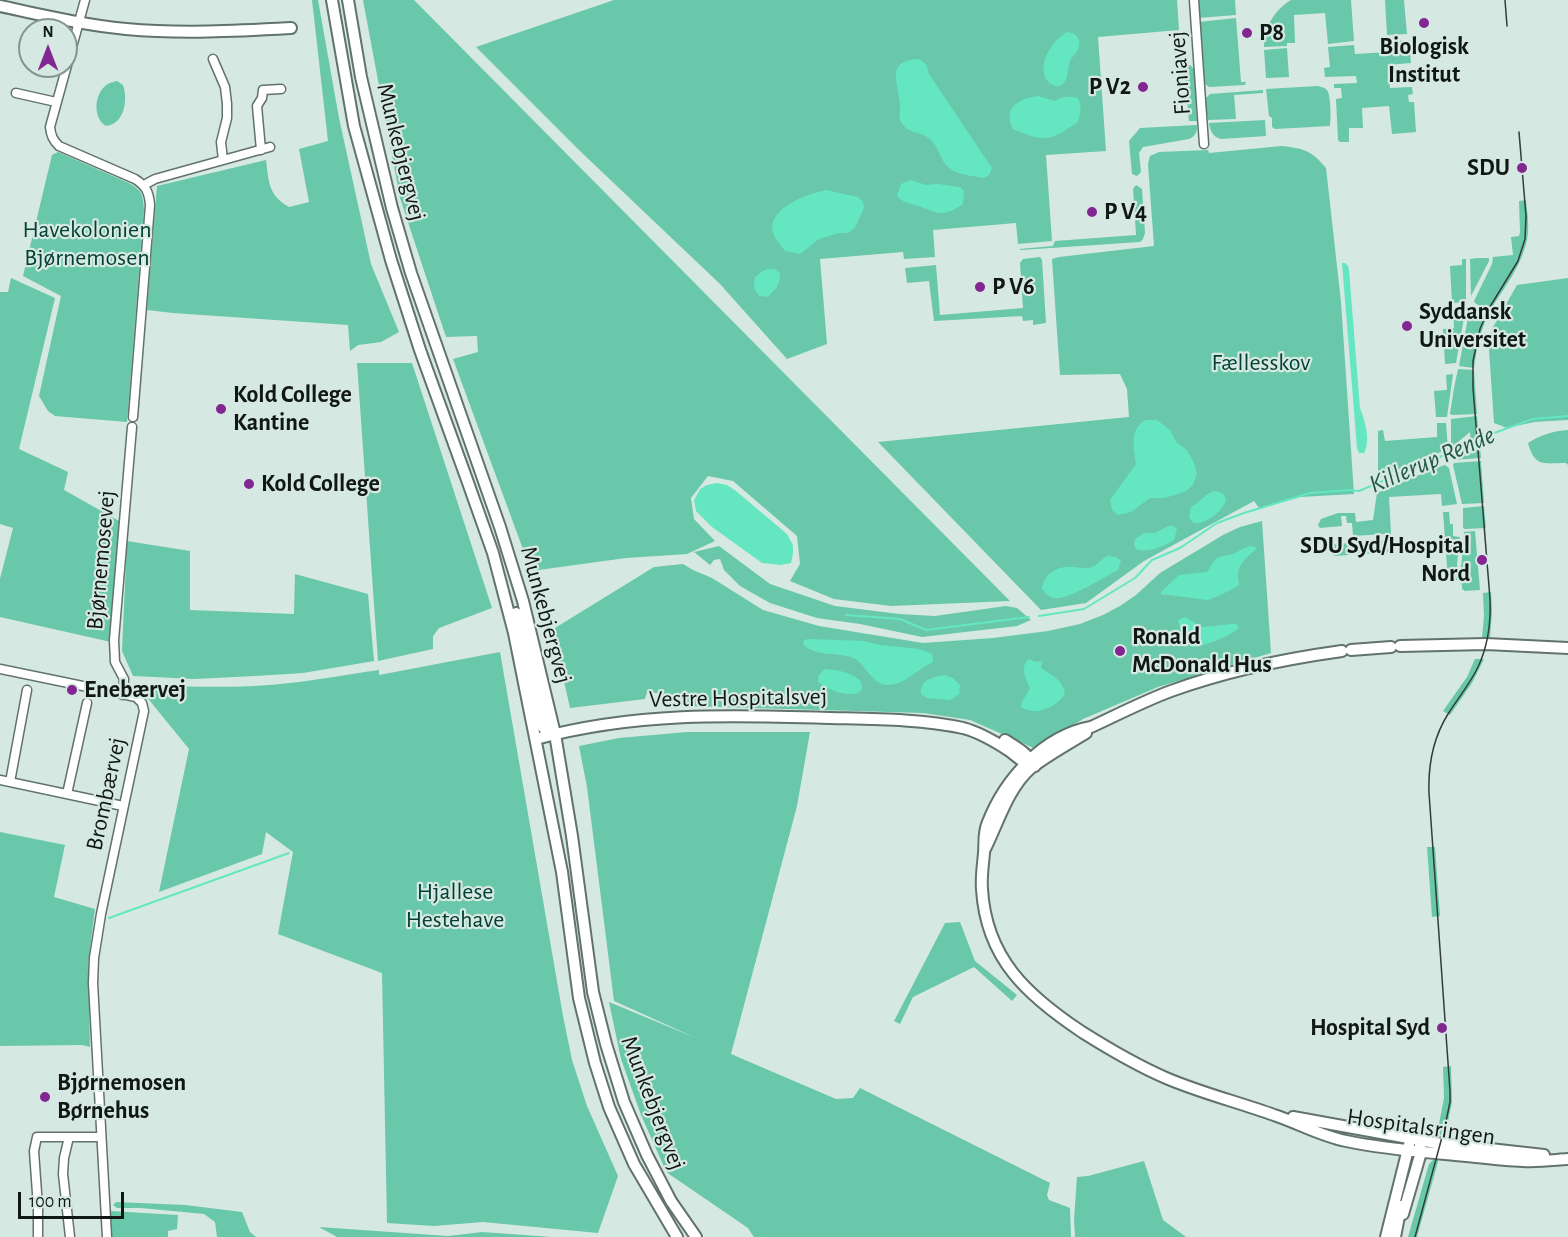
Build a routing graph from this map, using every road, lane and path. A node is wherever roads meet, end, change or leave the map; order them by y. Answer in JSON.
{"nodes":[{"id":1,"x":85,"y":0,"type":"edge"},
{"id":2,"x":332,"y":0,"type":"edge"},
{"id":3,"x":348,"y":0,"type":"edge"},
{"id":4,"x":1194,"y":0,"type":"edge"},
{"id":5,"x":0,"y":6,"type":"edge"},
{"id":6,"x":79,"y":22,"type":"junction"},
{"id":7,"x":291,"y":28,"type":"dead end"},
{"id":8,"x":213,"y":58,"type":"dead end"},
{"id":9,"x":281,"y":89,"type":"dead end"},
{"id":10,"x":16,"y":93,"type":"dead end"},
{"id":11,"x":57,"y":102,"type":"junction"},
{"id":12,"x":1204,"y":144,"type":"dead end"},
{"id":13,"x":224,"y":160,"type":"junction"},
{"id":14,"x":144,"y":185,"type":"junction"},
{"id":15,"x":483,"y":525,"type":"junction"},
{"id":16,"x":1568,"y":648,"type":"edge"},
{"id":17,"x":0,"y":669,"type":"edge"},
{"id":18,"x":27,"y":690,"type":"dead end"},
{"id":19,"x":123,"y":695,"type":"junction"},
{"id":20,"x":87,"y":703,"type":"dead end"},
{"id":21,"x":943,"y":725,"type":"junction"},
{"id":22,"x":555,"y":734,"type":"junction"},
{"id":23,"x":536,"y":739,"type":"junction"},
{"id":24,"x":1030,"y":763,"type":"junction"},
{"id":25,"x":0,"y":780,"type":"edge"},
{"id":26,"x":10,"y":782,"type":"junction"},
{"id":27,"x":67,"y":794,"type":"junction"},
{"id":28,"x":998,"y":801,"type":"junction"},
{"id":29,"x":123,"y":806,"type":"junction"},
{"id":30,"x":984,"y":852,"type":"junction"},
{"id":31,"x":1273,"y":1114,"type":"junction"},
{"id":32,"x":69,"y":1137,"type":"junction"},
{"id":33,"x":101,"y":1137,"type":"junction"},
{"id":34,"x":1416,"y":1147,"type":"junction"},
{"id":35,"x":1568,"y":1159,"type":"edge"},
{"id":36,"x":38,"y":1237,"type":"edge"},
{"id":37,"x":70,"y":1237,"type":"edge"},
{"id":38,"x":107,"y":1237,"type":"edge"},
{"id":39,"x":677,"y":1237,"type":"edge"},
{"id":40,"x":696,"y":1237,"type":"edge"},
{"id":41,"x":1386,"y":1237,"type":"edge"},
{"id":42,"x":1396,"y":1237,"type":"edge"}],
"edges":[{"from":1,"to":6,"type":"street"},
{"from":2,"to":15,"type":"street","name":"Munkebjergvej"},
{"from":3,"to":22,"type":"street","name":"Munkebjergvej"},
{"from":4,"to":12,"type":"street","name":"Fioniavej"},
{"from":5,"to":6,"type":"street"},
{"from":6,"to":7,"type":"street"},
{"from":6,"to":11,"type":"street"},
{"from":8,"to":13,"type":"street"},
{"from":9,"to":13,"type":"street"},
{"from":10,"to":11,"type":"street"},
{"from":11,"to":14,"type":"street"},
{"from":13,"to":14,"type":"street"},
{"from":14,"to":19,"type":"street","name":"Bjørnemosevej"},
{"from":15,"to":22,"type":"street"},
{"from":15,"to":23,"type":"street","name":"Munkebjergvej"},
{"from":16,"to":24,"type":"street","name":"Hospitalsringen"},
{"from":17,"to":19,"type":"street"},
{"from":18,"to":26,"type":"street"},
{"from":19,"to":29,"type":"street","name":"Brombærvej"},
{"from":20,"to":27,"type":"street"},
{"from":21,"to":22,"type":"street","name":"Vestre Hospitalsvej"},
{"from":21,"to":24,"type":"street","name":"Vestre Hospitalsvej"},
{"from":21,"to":28,"type":"street"},
{"from":22,"to":23,"type":"street","name":"Vestre Hospitalsvej"},
{"from":22,"to":40,"type":"street","name":"Munkebjergvej"},
{"from":23,"to":39,"type":"street","name":"Munkebjergvej"},
{"from":24,"to":28,"type":"street","name":"Hospitalsringen"},
{"from":24,"to":30,"type":"street","name":"Hospitalsringen"},
{"from":25,"to":26,"type":"street"},
{"from":26,"to":27,"type":"street"},
{"from":27,"to":29,"type":"street"},
{"from":28,"to":30,"type":"street","name":"Hospitalsringen"},
{"from":29,"to":33,"type":"street","name":"Brombærvej"},
{"from":30,"to":31,"type":"street","name":"Hospitalsringen"},
{"from":31,"to":34,"type":"street","name":"Hospitalsringen"},
{"from":31,"to":34,"type":"street","name":"Hospitalsringen"},
{"from":32,"to":33,"type":"street"},
{"from":32,"to":36,"type":"street"},
{"from":32,"to":37,"type":"street"},
{"from":33,"to":38,"type":"street"},
{"from":34,"to":35,"type":"street","name":"Hospitalsringen"},
{"from":34,"to":35,"type":"street","name":"Hospitalsringen"},
{"from":34,"to":41,"type":"street"},
{"from":34,"to":42,"type":"street"}]}
